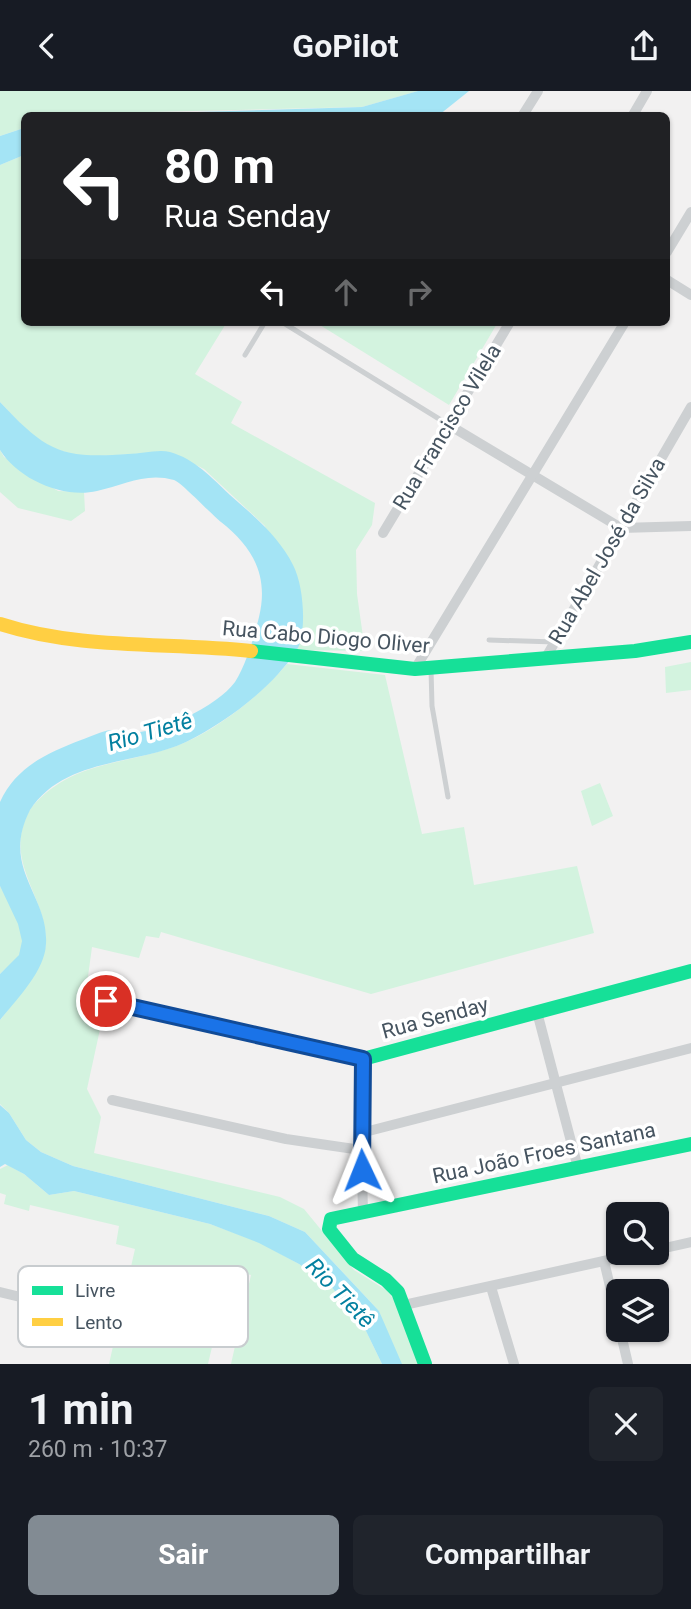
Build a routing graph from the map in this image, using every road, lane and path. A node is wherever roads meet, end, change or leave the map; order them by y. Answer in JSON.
{"nodes":[{"id":1,"x":538,"y":91,"type":"edge"},
{"id":2,"x":647,"y":91,"type":"edge"},
{"id":3,"x":525,"y":112,"type":"edge"},
{"id":4,"x":635,"y":112,"type":"edge"},
{"id":5,"x":691,"y":212,"type":"edge"},
{"id":6,"x":670,"y":247,"type":"edge"},
{"id":7,"x":670,"y":282,"type":"edge"},
{"id":8,"x":691,"y":295,"type":"edge"},
{"id":9,"x":263,"y":326,"type":"edge"},
{"id":10,"x":288,"y":326,"type":"edge"},
{"id":11,"x":508,"y":326,"type":"edge"},
{"id":12,"x":623,"y":326,"type":"edge"},
{"id":13,"x":245,"y":355,"type":"dead end"},
{"id":14,"x":691,"y":407,"type":"edge"},
{"id":15,"x":449,"y":425,"type":"junction"},
{"id":16,"x":532,"y":476,"type":"junction"},
{"id":17,"x":691,"y":526,"type":"edge"},
{"id":18,"x":621,"y":529,"type":"junction"},
{"id":19,"x":383,"y":533,"type":"dead end"},
{"id":20,"x":0,"y":624,"type":"edge"},
{"id":21,"x":489,"y":640,"type":"dead end"},
{"id":22,"x":555,"y":642,"type":"junction"},
{"id":23,"x":691,"y":642,"type":"edge"},
{"id":24,"x":691,"y":649,"type":"edge"},
{"id":25,"x":635,"y":652,"type":"junction"},
{"id":26,"x":545,"y":659,"type":"junction"},
{"id":27,"x":415,"y":669,"type":"junction"},
{"id":28,"x":431,"y":669,"type":"junction"},
{"id":29,"x":448,"y":797,"type":"dead end"},
{"id":30,"x":691,"y":971,"type":"edge"},
{"id":31,"x":106,"y":1001,"type":"dead end"},
{"id":32,"x":537,"y":1012,"type":"junction"},
{"id":33,"x":691,"y":1048,"type":"edge"},
{"id":34,"x":363,"y":1059,"type":"junction"},
{"id":35,"x":556,"y":1082,"type":"junction"},
{"id":36,"x":112,"y":1100,"type":"dead end"},
{"id":37,"x":360,"y":1133,"type":"junction"},
{"id":38,"x":691,"y":1144,"type":"edge"},
{"id":39,"x":361,"y":1150,"type":"junction"},
{"id":40,"x":578,"y":1168,"type":"junction"},
{"id":41,"x":363,"y":1212,"type":"junction"},
{"id":42,"x":691,"y":1242,"type":"edge"},
{"id":43,"x":669,"y":1247,"type":"edge"},
{"id":44,"x":604,"y":1261,"type":"joint"},
{"id":45,"x":608,"y":1279,"type":"edge"},
{"id":46,"x":491,"y":1287,"type":"junction"},
{"id":47,"x":0,"y":1292,"type":"edge"},
{"id":48,"x":18,"y":1296,"type":"edge"},
{"id":49,"x":404,"y":1305,"type":"junction"},
{"id":50,"x":623,"y":1342,"type":"edge"},
{"id":51,"x":425,"y":1364,"type":"edge"},
{"id":52,"x":514,"y":1364,"type":"edge"},
{"id":53,"x":628,"y":1364,"type":"edge"}],
"edges":[{"from":1,"to":3,"type":"street"},
{"from":2,"to":4,"type":"street"},
{"from":5,"to":6,"type":"street"},
{"from":7,"to":8,"type":"street"},
{"from":9,"to":13,"type":"lane"},
{"from":10,"to":15,"type":"lane"},
{"from":11,"to":15,"type":"street","name":"Rua Francisco Vilela"},
{"from":12,"to":16,"type":"street"},
{"from":14,"to":18,"type":"street","name":"Rua Abel José da Silva"},
{"from":15,"to":16,"type":"street"},
{"from":15,"to":19,"type":"street","name":"Rua Francisco Vilela"},
{"from":16,"to":18,"type":"street"},
{"from":16,"to":27,"type":"street"},
{"from":17,"to":18,"type":"street"},
{"from":18,"to":22,"type":"street","name":"Rua Abel José da Silva"},
{"from":20,"to":27,"type":"street","name":"Rua Cabo Diogo Oliver"},
{"from":21,"to":22,"type":"lane"},
{"from":22,"to":26,"type":"street","name":"Rua Abel José da Silva"},
{"from":23,"to":25,"type":"street","name":"Rua Cabo Diogo Oliver"},
{"from":24,"to":25,"type":"street"},
{"from":25,"to":26,"type":"street","name":"Rua Cabo Diogo Oliver"},
{"from":26,"to":28,"type":"street","name":"Rua Cabo Diogo Oliver"},
{"from":27,"to":28,"type":"street","name":"Rua Cabo Diogo Oliver"},
{"from":28,"to":29,"type":"lane"},
{"from":30,"to":32,"type":"street","name":"Rua Senday"},
{"from":31,"to":34,"type":"street","name":"Rua Senday"},
{"from":32,"to":34,"type":"street","name":"Rua Senday"},
{"from":32,"to":35,"type":"street"},
{"from":33,"to":35,"type":"street"},
{"from":34,"to":37,"type":"street"},
{"from":35,"to":37,"type":"street"},
{"from":35,"to":40,"type":"street"},
{"from":36,"to":39,"type":"street"},
{"from":37,"to":39,"type":"street"},
{"from":38,"to":40,"type":"street","name":"Rua João Froes Santana"},
{"from":39,"to":41,"type":"street"},
{"from":40,"to":41,"type":"street","name":"Rua João Froes Santana"},
{"from":41,"to":49,"type":"street","name":"Rua João Froes Santana"},
{"from":42,"to":43,"type":"street"},
{"from":44,"to":45,"type":"street"},
{"from":44,"to":46,"type":"street"},
{"from":46,"to":49,"type":"street"},
{"from":46,"to":52,"type":"street"},
{"from":47,"to":48,"type":"street"},
{"from":49,"to":51,"type":"street"},
{"from":50,"to":53,"type":"street"}]}
